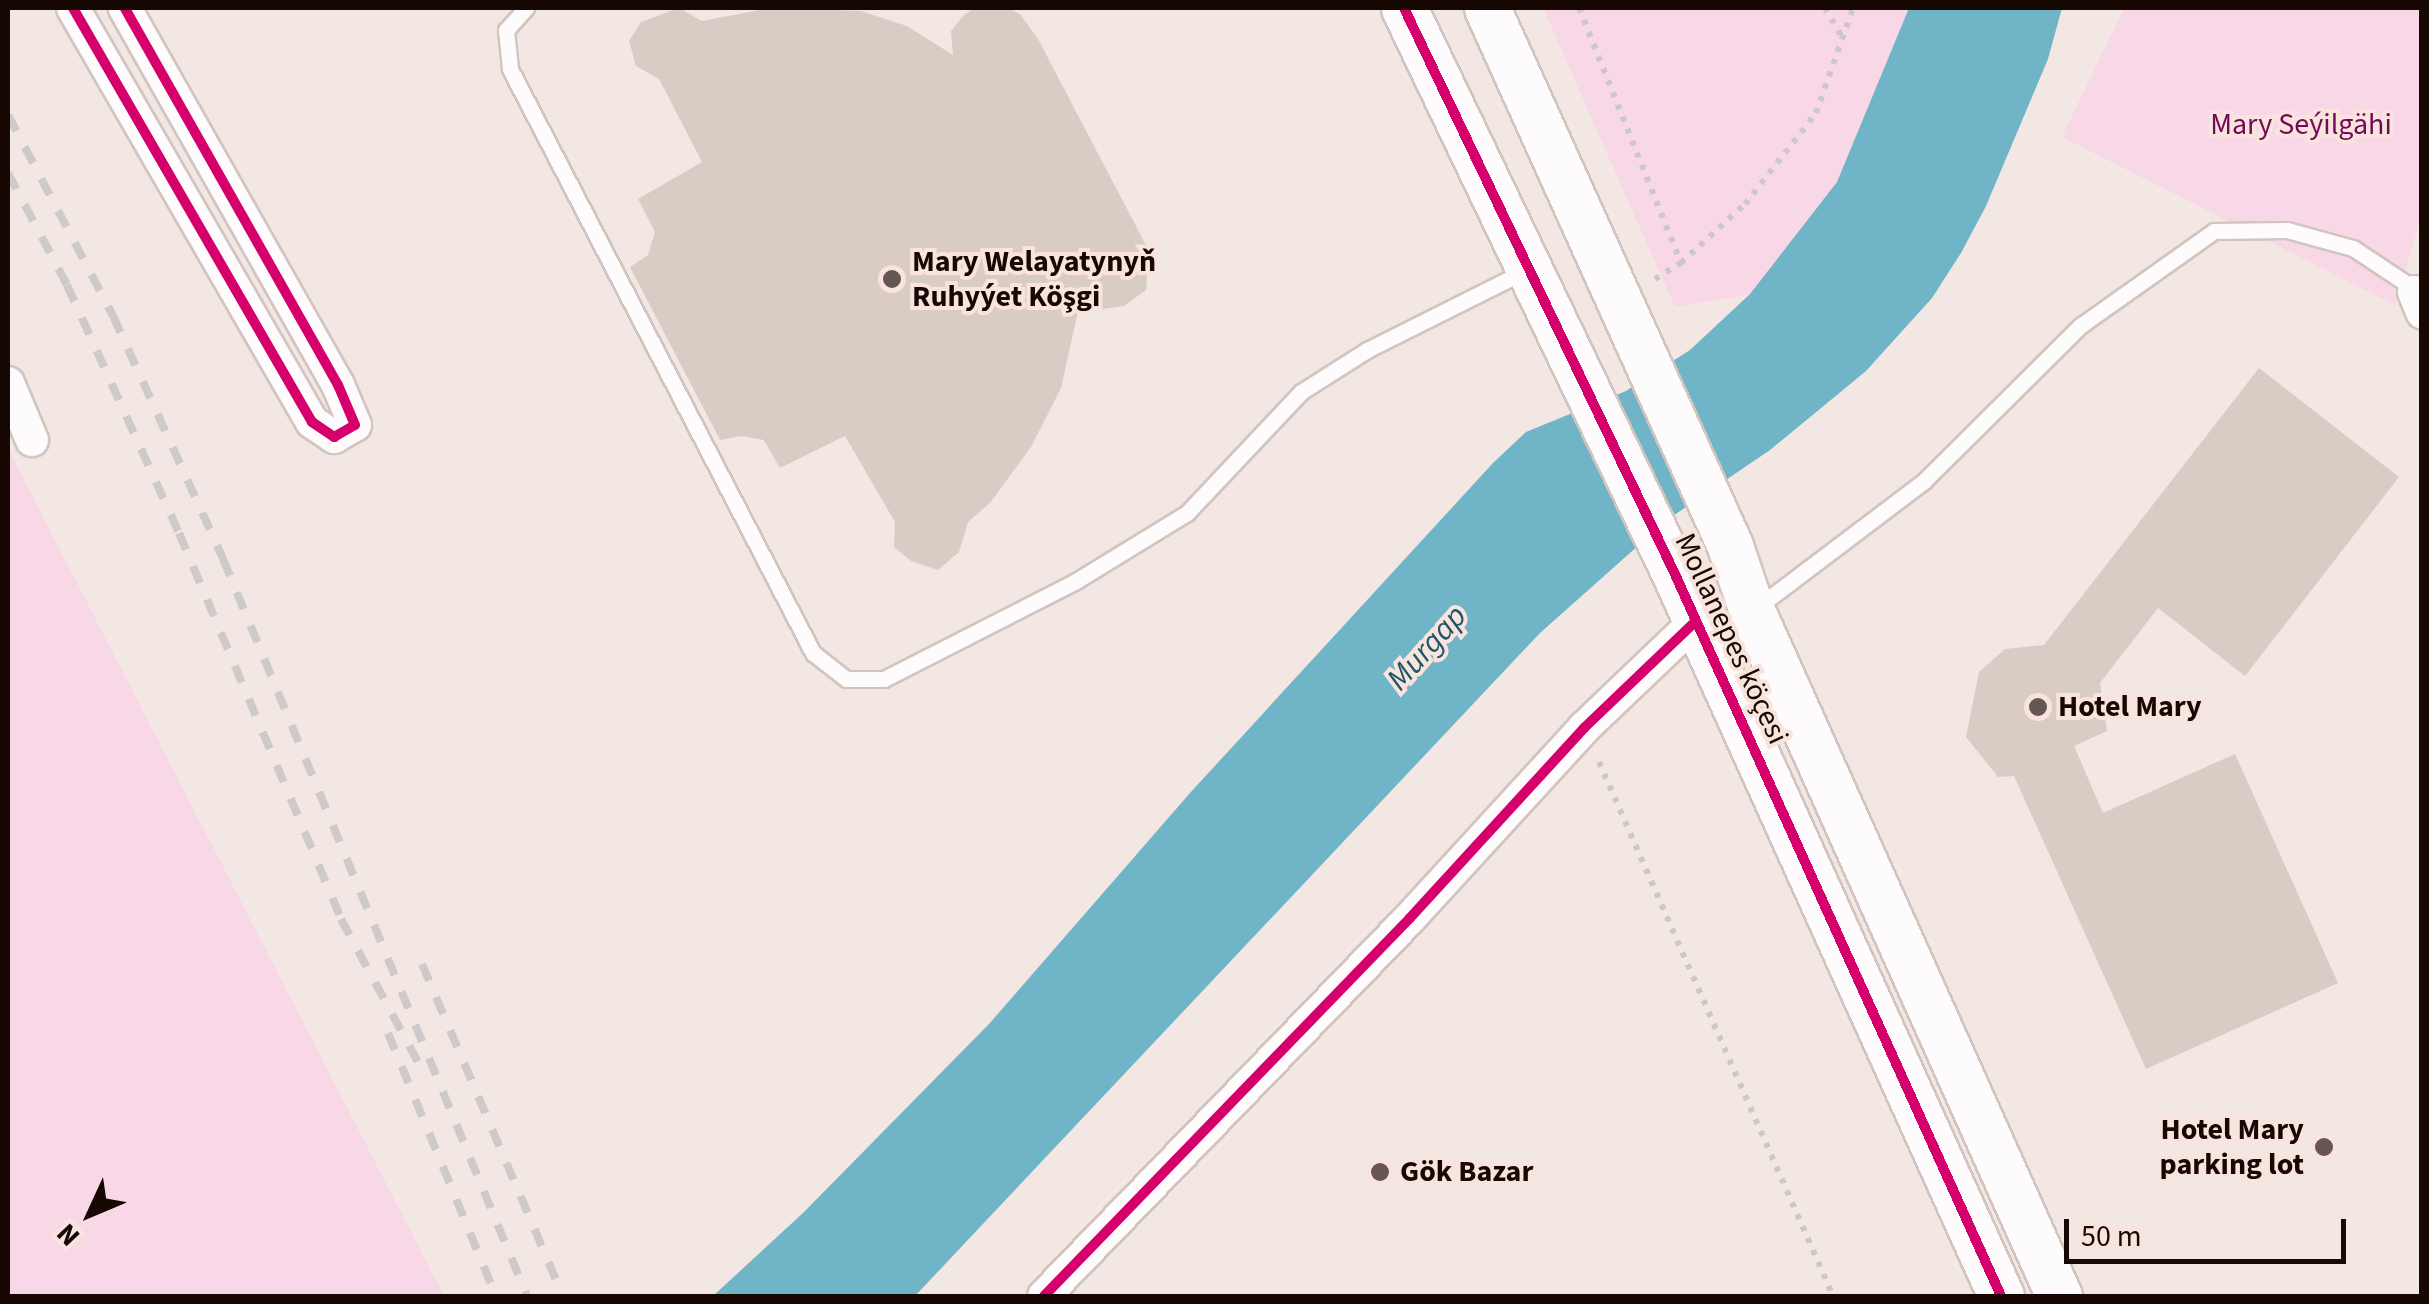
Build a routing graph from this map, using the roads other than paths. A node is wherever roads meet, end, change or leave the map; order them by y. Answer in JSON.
{"nodes":[{"id":1,"x":73,"y":8,"type":"edge"},
{"id":2,"x":125,"y":8,"type":"edge"},
{"id":3,"x":526,"y":8,"type":"edge"},
{"id":4,"x":1404,"y":8,"type":"edge"},
{"id":5,"x":1487,"y":8,"type":"edge"},
{"id":6,"x":1514,"y":74,"type":"junction"},
{"id":7,"x":1452,"y":105,"type":"junction"},
{"id":8,"x":1528,"y":270,"type":"junction"},
{"id":9,"x":2419,"y":299,"type":"edge"},
{"id":10,"x":8,"y":383,"type":"edge"},
{"id":11,"x":32,"y":440,"type":"dead end"},
{"id":12,"x":1752,"y":611,"type":"junction"},
{"id":13,"x":1696,"y":620,"type":"junction"},
{"id":14,"x":1044,"y":1296,"type":"edge"},
{"id":15,"x":2001,"y":1296,"type":"edge"},
{"id":16,"x":2059,"y":1296,"type":"edge"}],
"edges":[{"from":1,"to":2,"type":"street"},
{"from":3,"to":8,"type":"lane"},
{"from":4,"to":7,"type":"street","name":"Mollanepes köçesi"},
{"from":5,"to":6,"type":"street","name":"Mollanepes köçesi"},
{"from":6,"to":7,"type":"street"},
{"from":6,"to":12,"type":"street","name":"Mollanepes köçesi"},
{"from":7,"to":8,"type":"street","name":"Mollanepes köçesi"},
{"from":8,"to":13,"type":"street","name":"Mollanepes köçesi"},
{"from":9,"to":12,"type":"lane"},
{"from":10,"to":11,"type":"street"},
{"from":12,"to":16,"type":"street","name":"Mollanepes köçesi"},
{"from":13,"to":14,"type":"street"},
{"from":13,"to":15,"type":"street","name":"Mollanepes köçesi"}]}
